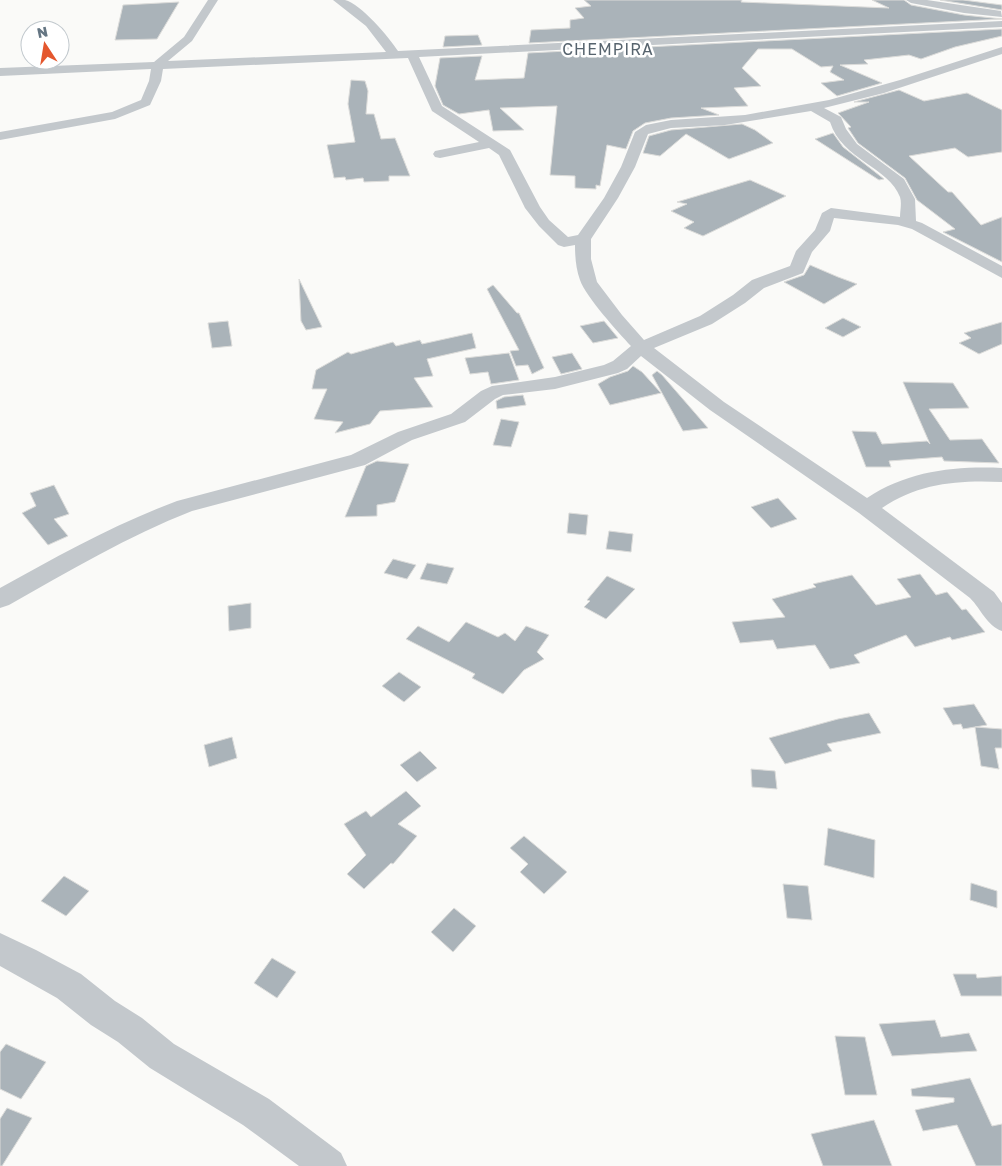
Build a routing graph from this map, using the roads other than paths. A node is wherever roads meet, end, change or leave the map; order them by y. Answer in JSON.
{"nodes":[{"id":1,"x":213,"y":0,"type":"edge"},
{"id":2,"x":338,"y":0,"type":"edge"},
{"id":3,"x":912,"y":0,"type":"edge"},
{"id":4,"x":1002,"y":14,"type":"edge"},
{"id":5,"x":1002,"y":24,"type":"edge"},
{"id":6,"x":1002,"y":50,"type":"edge"},
{"id":7,"x":412,"y":54,"type":"junction"},
{"id":8,"x":394,"y":55,"type":"junction"},
{"id":9,"x":158,"y":64,"type":"junction"},
{"id":10,"x":0,"y":72,"type":"edge"},
{"id":11,"x":812,"y":107,"type":"junction"},
{"id":12,"x":0,"y":136,"type":"edge"},
{"id":13,"x":490,"y":144,"type":"junction"},
{"id":14,"x":440,"y":154,"type":"dead end"},
{"id":15,"x":908,"y":223,"type":"junction"},
{"id":16,"x":583,"y":239,"type":"junction"},
{"id":17,"x":1002,"y":273,"type":"edge"},
{"id":18,"x":641,"y":347,"type":"junction"},
{"id":19,"x":1002,"y":475,"type":"edge"},
{"id":20,"x":867,"y":508,"type":"junction"},
{"id":21,"x":0,"y":599,"type":"edge"},
{"id":22,"x":1002,"y":622,"type":"edge"},
{"id":23,"x":0,"y":949,"type":"edge"},
{"id":24,"x":328,"y":1166,"type":"edge"}],
"edges":[{"from":1,"to":9,"type":"street"},
{"from":2,"to":8,"type":"street"},
{"from":3,"to":4,"type":"street"},
{"from":5,"to":7,"type":"street"},
{"from":6,"to":11,"type":"street"},
{"from":7,"to":8,"type":"street"},
{"from":7,"to":13,"type":"street"},
{"from":8,"to":9,"type":"street"},
{"from":9,"to":10,"type":"street"},
{"from":9,"to":12,"type":"street"},
{"from":11,"to":15,"type":"street"},
{"from":11,"to":16,"type":"street"},
{"from":13,"to":14,"type":"street"},
{"from":13,"to":16,"type":"street"},
{"from":15,"to":17,"type":"street"},
{"from":15,"to":18,"type":"street"},
{"from":16,"to":18,"type":"street"},
{"from":18,"to":20,"type":"street"},
{"from":18,"to":21,"type":"street"},
{"from":19,"to":20,"type":"street"},
{"from":20,"to":22,"type":"street"},
{"from":23,"to":24,"type":"street"}]}
